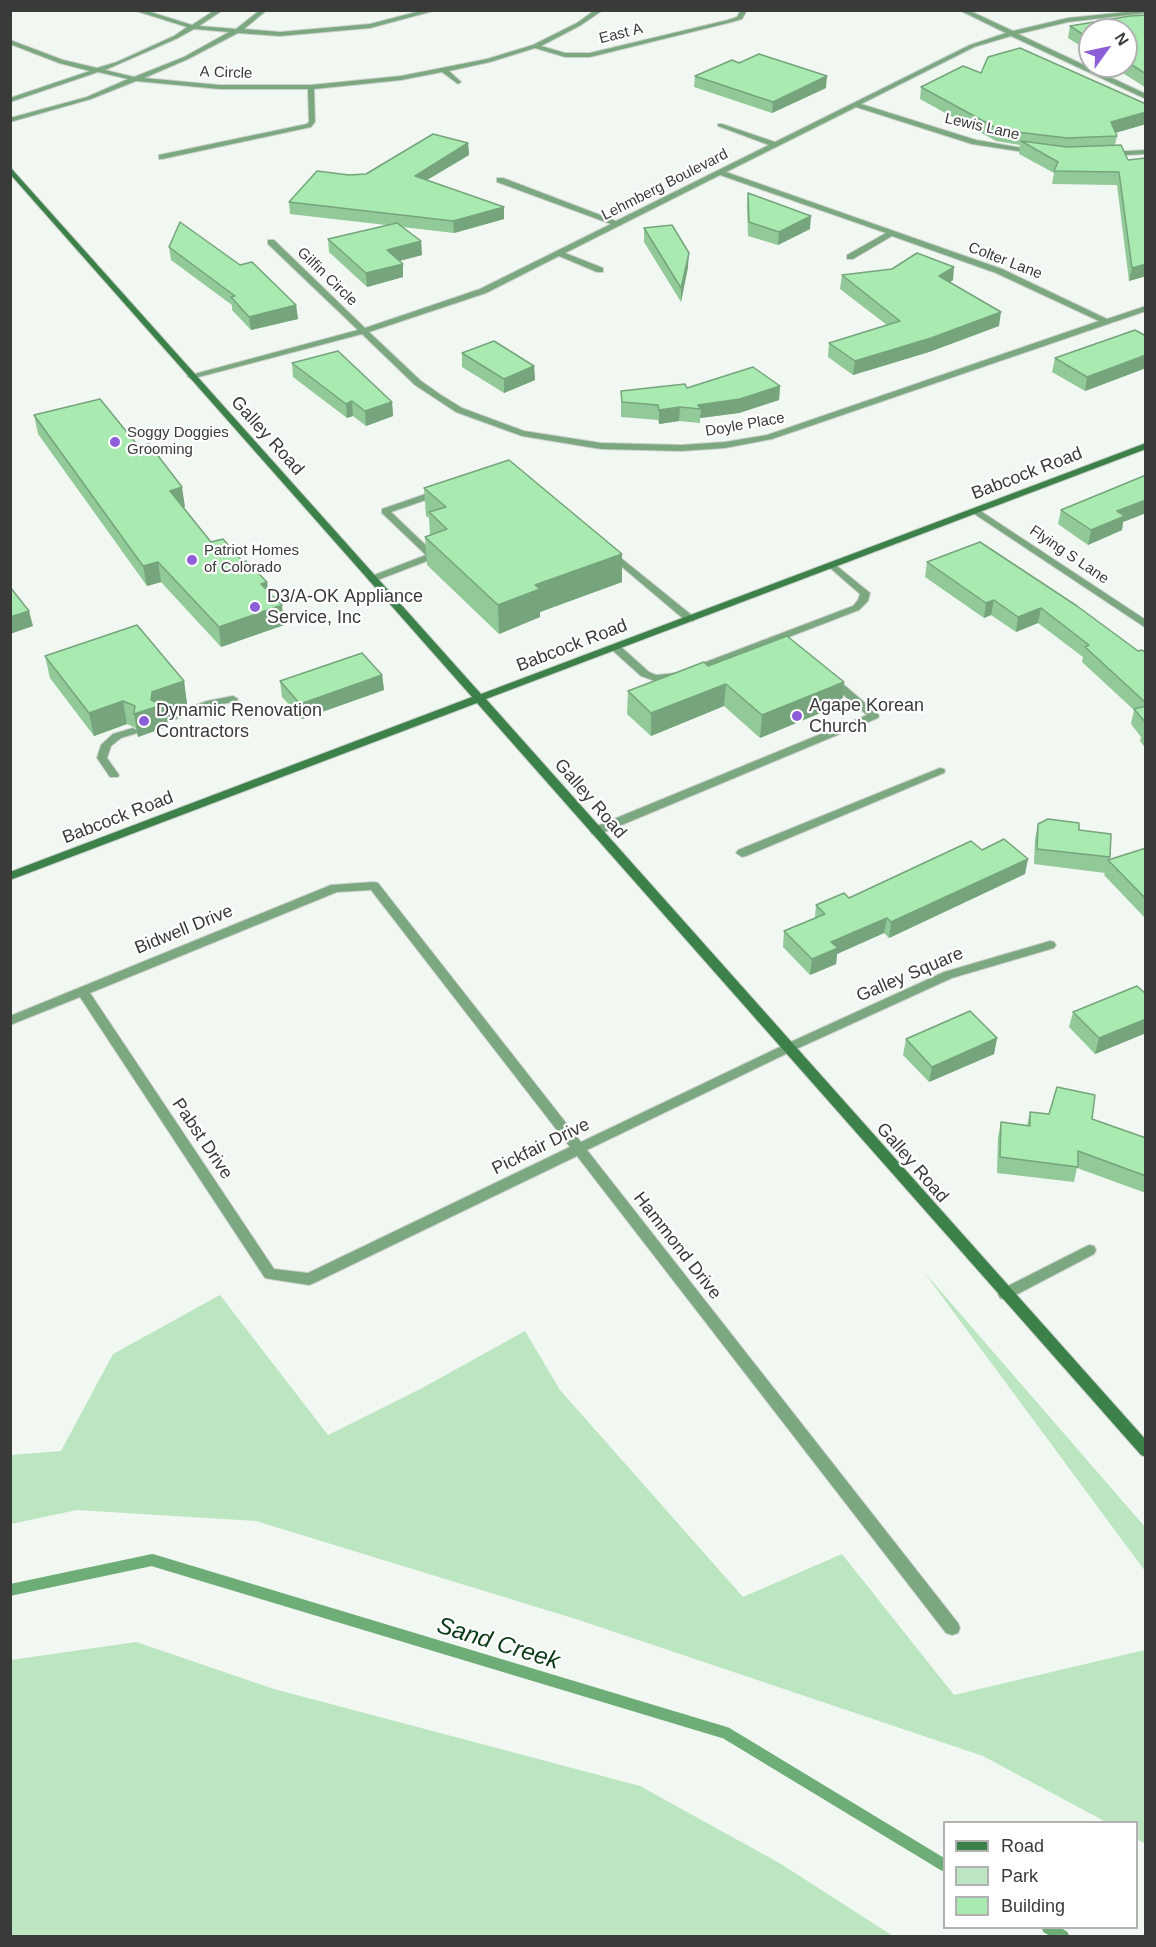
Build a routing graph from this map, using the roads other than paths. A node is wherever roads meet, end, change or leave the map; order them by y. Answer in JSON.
{"nodes":[{"id":1,"x":136,"y":10,"type":"edge"},
{"id":2,"x":220,"y":10,"type":"edge"},
{"id":3,"x":264,"y":10,"type":"edge"},
{"id":4,"x":434,"y":10,"type":"edge"},
{"id":5,"x":600,"y":10,"type":"edge"},
{"id":6,"x":744,"y":10,"type":"edge"},
{"id":7,"x":962,"y":10,"type":"edge"},
{"id":8,"x":1146,"y":10,"type":"edge"},
{"id":9,"x":1125,"y":11,"type":"edge"},
{"id":10,"x":193,"y":27,"type":"junction"},
{"id":11,"x":234,"y":32,"type":"junction"},
{"id":12,"x":1010,"y":34,"type":"junction"},
{"id":13,"x":10,"y":42,"type":"edge"},
{"id":14,"x":535,"y":46,"type":"junction"},
{"id":15,"x":445,"y":71,"type":"junction"},
{"id":16,"x":96,"y":72,"type":"junction"},
{"id":17,"x":135,"y":79,"type":"junction"},
{"id":18,"x":458,"y":82,"type":"dead end"},
{"id":19,"x":311,"y":87,"type":"junction"},
{"id":20,"x":1146,"y":97,"type":"edge"},
{"id":21,"x":10,"y":100,"type":"edge"},
{"id":22,"x":853,"y":104,"type":"junction"},
{"id":23,"x":10,"y":120,"type":"edge"},
{"id":24,"x":720,"y":125,"type":"dead end"},
{"id":25,"x":774,"y":144,"type":"junction"},
{"id":26,"x":1146,"y":152,"type":"edge"},
{"id":27,"x":1046,"y":153,"type":"edge"},
{"id":28,"x":1099,"y":155,"type":"edge"},
{"id":29,"x":162,"y":157,"type":"dead end"},
{"id":30,"x":10,"y":169,"type":"edge"},
{"id":31,"x":719,"y":172,"type":"junction"},
{"id":32,"x":500,"y":180,"type":"dead end"},
{"id":33,"x":617,"y":224,"type":"junction"},
{"id":34,"x":892,"y":233,"type":"junction"},
{"id":35,"x":271,"y":242,"type":"dead end"},
{"id":36,"x":560,"y":254,"type":"junction"},
{"id":37,"x":850,"y":257,"type":"dead end"},
{"id":38,"x":600,"y":270,"type":"dead end"},
{"id":39,"x":1146,"y":308,"type":"edge"},
{"id":40,"x":1105,"y":321,"type":"junction"},
{"id":41,"x":364,"y":331,"type":"junction"},
{"id":42,"x":191,"y":376,"type":"junction"},
{"id":43,"x":1146,"y":446,"type":"edge"},
{"id":44,"x":448,"y":490,"type":"edge"},
{"id":45,"x":976,"y":511,"type":"junction"},
{"id":46,"x":600,"y":543,"type":"edge"},
{"id":47,"x":832,"y":565,"type":"junction"},
{"id":48,"x":372,"y":579,"type":"junction"},
{"id":49,"x":690,"y":619,"type":"junction"},
{"id":50,"x":1146,"y":625,"type":"edge"},
{"id":51,"x":615,"y":647,"type":"junction"},
{"id":52,"x":823,"y":672,"type":"edge"},
{"id":53,"x":233,"y":699,"type":"dead end"},
{"id":54,"x":479,"y":699,"type":"junction"},
{"id":55,"x":161,"y":721,"type":"dead end"},
{"id":56,"x":133,"y":731,"type":"edge"},
{"id":57,"x":940,"y":771,"type":"dead end"},
{"id":58,"x":114,"y":775,"type":"dead end"},
{"id":59,"x":596,"y":831,"type":"junction"},
{"id":60,"x":742,"y":854,"type":"dead end"},
{"id":61,"x":10,"y":876,"type":"edge"},
{"id":62,"x":374,"y":885,"type":"joint"},
{"id":63,"x":1050,"y":945,"type":"dead end"},
{"id":64,"x":82,"y":992,"type":"junction"},
{"id":65,"x":10,"y":1021,"type":"edge"},
{"id":66,"x":788,"y":1048,"type":"junction"},
{"id":67,"x":579,"y":1149,"type":"junction"},
{"id":68,"x":1089,"y":1250,"type":"dead end"},
{"id":69,"x":309,"y":1279,"type":"joint"},
{"id":70,"x":1005,"y":1294,"type":"junction"},
{"id":71,"x":1146,"y":1451,"type":"edge"},
{"id":72,"x":952,"y":1628,"type":"dead end"}],
"edges":[{"from":1,"to":10,"type":"street"},
{"from":2,"to":10,"type":"street"},
{"from":3,"to":11,"type":"street"},
{"from":4,"to":11,"type":"street"},
{"from":5,"to":14,"type":"street","name":"A Circle"},
{"from":6,"to":14,"type":"street","name":"East A"},
{"from":7,"to":12,"type":"street"},
{"from":8,"to":9,"type":"street","name":"Lehmberg Boulevard"},
{"from":9,"to":12,"type":"street","name":"Lehmberg Boulevard"},
{"from":10,"to":11,"type":"street"},
{"from":10,"to":16,"type":"street"},
{"from":11,"to":17,"type":"street"},
{"from":12,"to":20,"type":"street"},
{"from":12,"to":22,"type":"street","name":"Lehmberg Boulevard"},
{"from":13,"to":16,"type":"street","name":"A Circle"},
{"from":14,"to":15,"type":"street","name":"A Circle"},
{"from":15,"to":18,"type":"street"},
{"from":15,"to":19,"type":"street","name":"A Circle"},
{"from":16,"to":17,"type":"street","name":"A Circle"},
{"from":16,"to":21,"type":"street"},
{"from":17,"to":19,"type":"street","name":"A Circle"},
{"from":17,"to":23,"type":"street"},
{"from":19,"to":29,"type":"street"},
{"from":22,"to":25,"type":"street","name":"Lehmberg Boulevard"},
{"from":22,"to":27,"type":"street","name":"Lewis Lane"},
{"from":24,"to":25,"type":"street"},
{"from":25,"to":31,"type":"street","name":"Lehmberg Boulevard"},
{"from":26,"to":28,"type":"street"},
{"from":30,"to":42,"type":"main road","name":"Galley Road"},
{"from":31,"to":33,"type":"street","name":"Lehmberg Boulevard"},
{"from":31,"to":34,"type":"street","name":"Colter Lane"},
{"from":32,"to":33,"type":"street"},
{"from":33,"to":36,"type":"street","name":"Lehmberg Boulevard"},
{"from":34,"to":37,"type":"street"},
{"from":34,"to":40,"type":"street","name":"Colter Lane"},
{"from":35,"to":41,"type":"street","name":"Gilfin Circle"},
{"from":36,"to":38,"type":"street"},
{"from":36,"to":41,"type":"street","name":"Lehmberg Boulevard"},
{"from":39,"to":40,"type":"street","name":"Doyle Place"},
{"from":40,"to":41,"type":"street","name":"Doyle Place"},
{"from":41,"to":42,"type":"street","name":"Lehmberg Boulevard"},
{"from":42,"to":48,"type":"main road","name":"Galley Road"},
{"from":43,"to":45,"type":"main road","name":"Babcock Road"},
{"from":44,"to":48,"type":"street"},
{"from":45,"to":47,"type":"main road","name":"Babcock Road"},
{"from":45,"to":50,"type":"street","name":"Flying S Lane"},
{"from":46,"to":49,"type":"street"},
{"from":47,"to":49,"type":"main road","name":"Babcock Road"},
{"from":47,"to":51,"type":"street"},
{"from":48,"to":54,"type":"main road","name":"Galley Road"},
{"from":49,"to":51,"type":"main road","name":"Babcock Road"},
{"from":51,"to":54,"type":"main road","name":"Babcock Road"},
{"from":52,"to":59,"type":"street"},
{"from":53,"to":55,"type":"street"},
{"from":54,"to":59,"type":"main road","name":"Galley Road"},
{"from":54,"to":61,"type":"main road","name":"Babcock Road"},
{"from":56,"to":58,"type":"street"},
{"from":57,"to":60,"type":"street"},
{"from":59,"to":66,"type":"main road","name":"Galley Road"},
{"from":62,"to":64,"type":"street","name":"Bidwell Drive"},
{"from":62,"to":67,"type":"street","name":"Hammond Drive"},
{"from":63,"to":66,"type":"street","name":"Galley Square"},
{"from":64,"to":65,"type":"street","name":"Bidwell Drive"},
{"from":64,"to":69,"type":"street","name":"Pabst Drive"},
{"from":66,"to":67,"type":"street","name":"Pickfair Drive"},
{"from":66,"to":70,"type":"main road","name":"Galley Road"},
{"from":67,"to":69,"type":"street","name":"Pickfair Drive"},
{"from":67,"to":72,"type":"street","name":"Hammond Drive"},
{"from":68,"to":70,"type":"street"},
{"from":70,"to":71,"type":"main road","name":"Galley Road"}]}
